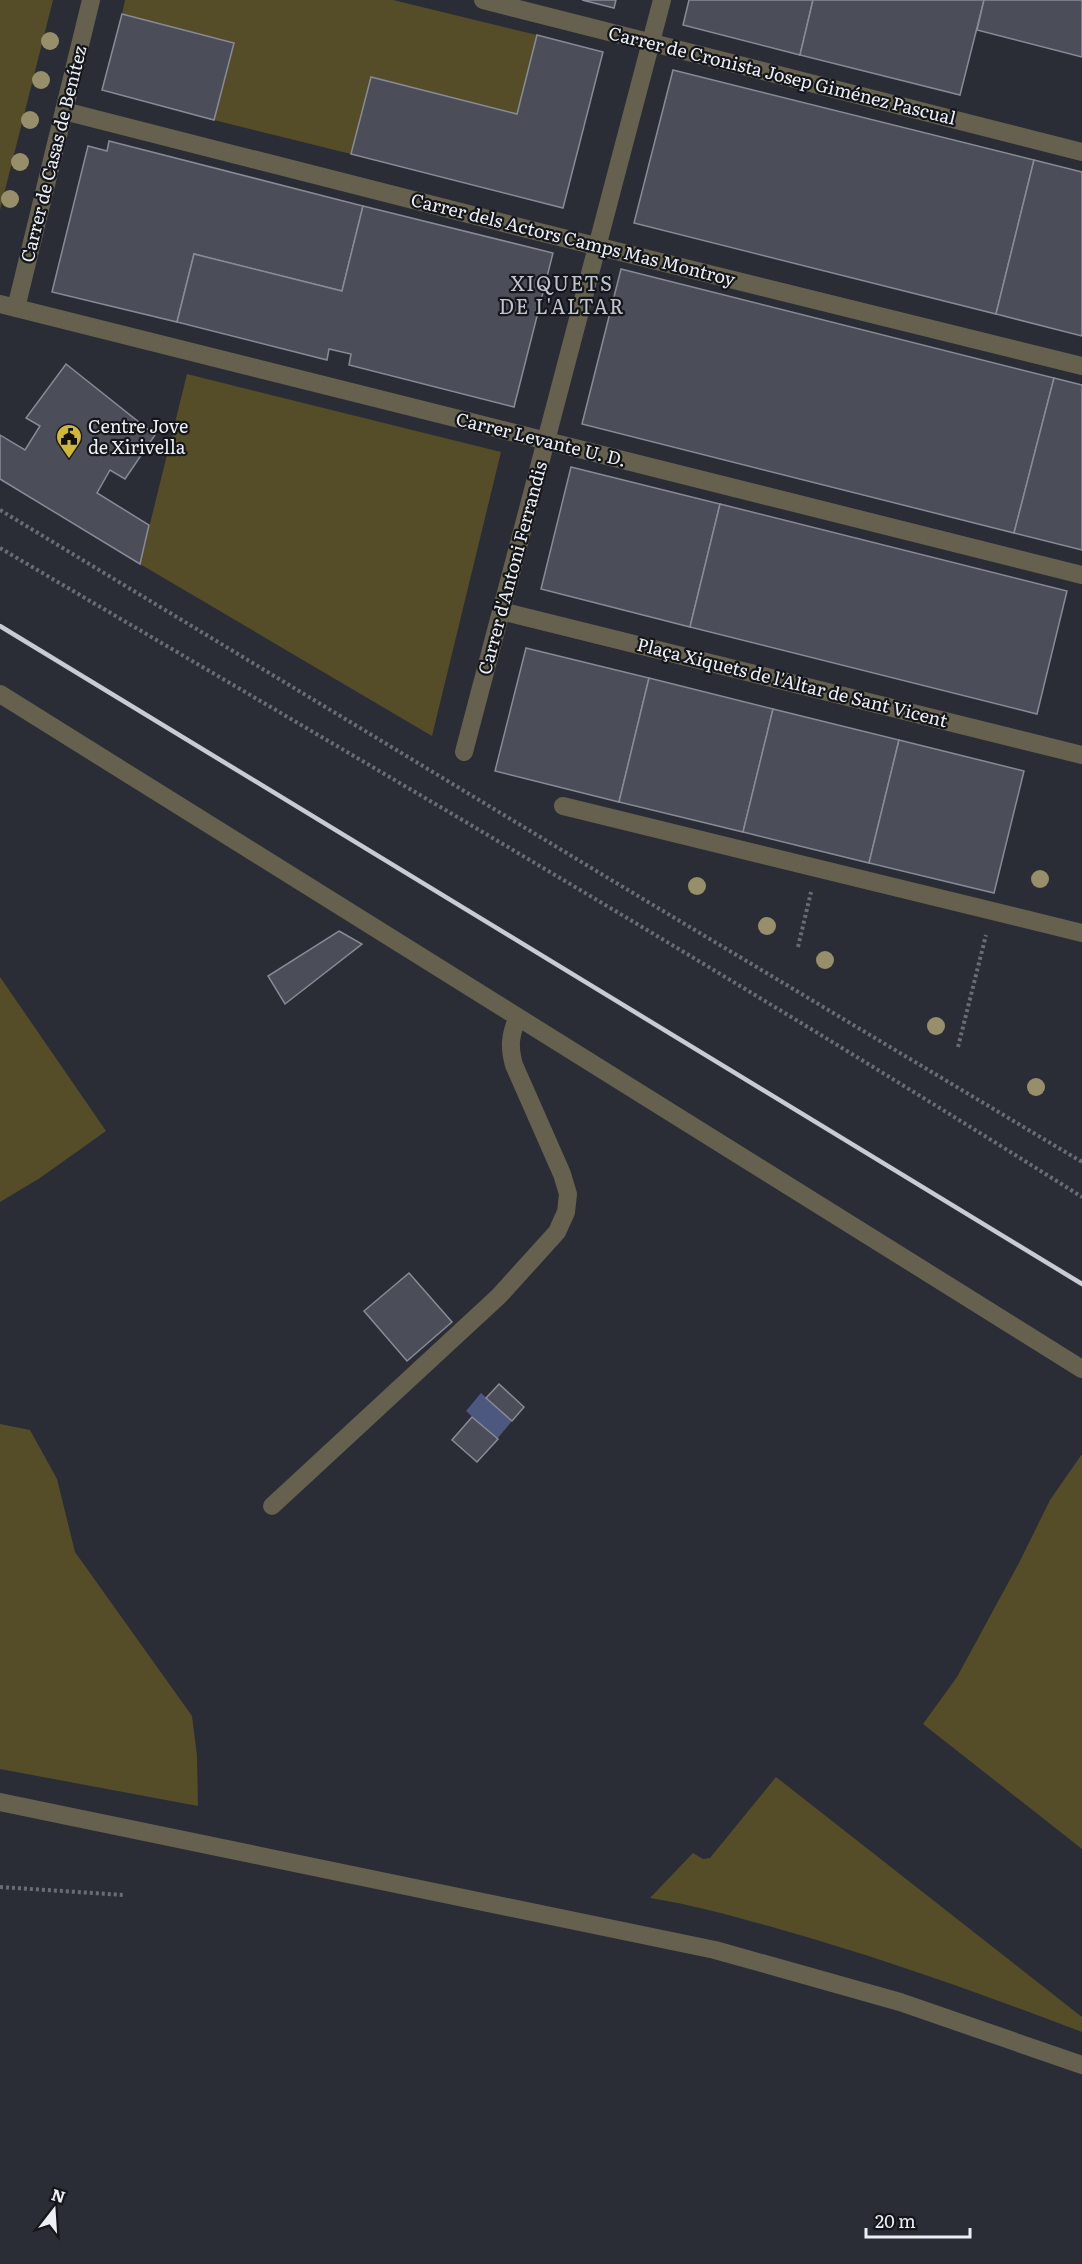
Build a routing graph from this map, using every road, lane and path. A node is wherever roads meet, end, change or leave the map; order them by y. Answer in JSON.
{"nodes":[{"id":1,"x":91,"y":0,"type":"edge"},
{"id":2,"x":483,"y":0,"type":"edge"},
{"id":3,"x":662,"y":0,"type":"edge"},
{"id":4,"x":652,"y":44,"type":"junction"},
{"id":5,"x":64,"y":111,"type":"junction"},
{"id":6,"x":1082,"y":152,"type":"edge"},
{"id":7,"x":598,"y":247,"type":"junction"},
{"id":8,"x":8,"y":306,"type":"edge"},
{"id":9,"x":1082,"y":366,"type":"edge"},
{"id":10,"x":546,"y":442,"type":"junction"},
{"id":11,"x":0,"y":510,"type":"edge"},
{"id":12,"x":0,"y":548,"type":"edge"},
{"id":13,"x":1082,"y":575,"type":"edge"},
{"id":14,"x":501,"y":611,"type":"junction"},
{"id":15,"x":0,"y":694,"type":"edge"},
{"id":16,"x":464,"y":752,"type":"dead end"},
{"id":17,"x":1082,"y":755,"type":"edge"},
{"id":18,"x":563,"y":806,"type":"dead end"},
{"id":19,"x":816,"y":868,"type":"junction"},
{"id":20,"x":992,"y":911,"type":"junction"},
{"id":21,"x":1082,"y":933,"type":"edge"},
{"id":22,"x":798,"y":947,"type":"dead end"},
{"id":23,"x":517,"y":1018,"type":"junction"},
{"id":24,"x":958,"y":1047,"type":"dead end"},
{"id":25,"x":1082,"y":1162,"type":"edge"},
{"id":26,"x":1082,"y":1197,"type":"edge"},
{"id":27,"x":1082,"y":1369,"type":"edge"},
{"id":28,"x":272,"y":1506,"type":"dead end"},
{"id":29,"x":0,"y":1802,"type":"edge"},
{"id":30,"x":0,"y":1887,"type":"edge"},
{"id":31,"x":124,"y":1895,"type":"dead end"},
{"id":32,"x":1082,"y":2066,"type":"edge"}],
"edges":[{"from":1,"to":5,"type":"street","name":"Carrer de Casas de Benítez"},
{"from":2,"to":4,"type":"street","name":"Carrer de Cronista Josep Giménez Pascual"},
{"from":3,"to":4,"type":"street","name":"Carrer d'Antoni Ferrandis"},
{"from":4,"to":6,"type":"street","name":"Carrer de Cronista Josep Giménez Pascual"},
{"from":4,"to":7,"type":"street","name":"Carrer d'Antoni Ferrandis"},
{"from":5,"to":7,"type":"street","name":"Carrer dels Actors Camps Mas Montroy"},
{"from":5,"to":8,"type":"street","name":"Carrer de Casas de Benítez"},
{"from":7,"to":9,"type":"street","name":"Carrer dels Actors Camps Mas Montroy"},
{"from":7,"to":10,"type":"street","name":"Carrer d'Antoni Ferrandis"},
{"from":8,"to":10,"type":"street","name":"Carrer Levante U. D."},
{"from":10,"to":13,"type":"street","name":"Carrer Levante U. D."},
{"from":10,"to":14,"type":"street","name":"Carrer d'Antoni Ferrandis"},
{"from":11,"to":25,"type":"path"},
{"from":12,"to":26,"type":"path"},
{"from":14,"to":16,"type":"street","name":"Carrer d'Antoni Ferrandis"},
{"from":14,"to":17,"type":"street","name":"Plaça Xiquets de l'Altar de Sant Vicent"},
{"from":15,"to":23,"type":"street"},
{"from":18,"to":19,"type":"street"},
{"from":19,"to":20,"type":"street"},
{"from":19,"to":22,"type":"path"},
{"from":20,"to":21,"type":"street"},
{"from":20,"to":24,"type":"path"},
{"from":23,"to":27,"type":"street"},
{"from":23,"to":28,"type":"street"},
{"from":29,"to":32,"type":"street"},
{"from":30,"to":31,"type":"path"}]}
